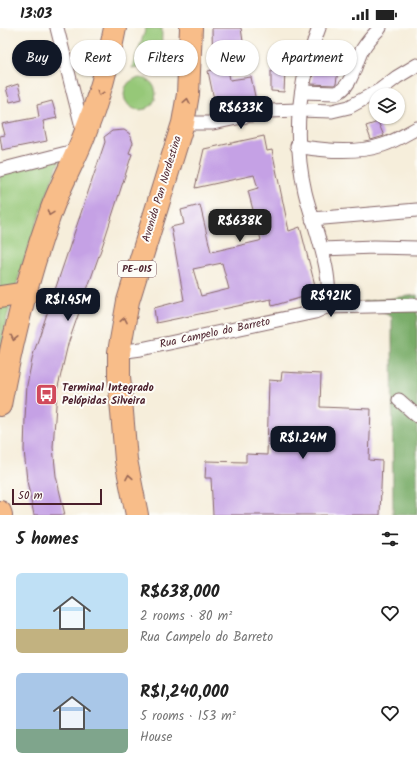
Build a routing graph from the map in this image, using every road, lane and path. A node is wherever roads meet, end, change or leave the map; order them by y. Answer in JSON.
{"nodes":[{"id":1,"x":57,"y":28,"type":"edge"},
{"id":2,"x":116,"y":28,"type":"edge"},
{"id":3,"x":191,"y":28,"type":"edge"},
{"id":4,"x":319,"y":28,"type":"edge"},
{"id":5,"x":380,"y":28,"type":"edge"},
{"id":6,"x":417,"y":65,"type":"edge"},
{"id":7,"x":302,"y":92,"type":"junction"},
{"id":8,"x":298,"y":110,"type":"junction"},
{"id":9,"x":182,"y":123,"type":"junction"},
{"id":10,"x":417,"y":128,"type":"edge"},
{"id":11,"x":81,"y":143,"type":"junction"},
{"id":12,"x":297,"y":146,"type":"junction"},
{"id":13,"x":0,"y":170,"type":"edge"},
{"id":14,"x":417,"y":210,"type":"edge"},
{"id":15,"x":312,"y":219,"type":"junction"},
{"id":16,"x":417,"y":248,"type":"edge"},
{"id":17,"x":322,"y":249,"type":"junction"},
{"id":18,"x":26,"y":293,"type":"junction"},
{"id":19,"x":0,"y":297,"type":"edge"},
{"id":20,"x":417,"y":305,"type":"edge"},
{"id":21,"x":326,"y":307,"type":"junction"},
{"id":22,"x":120,"y":352,"type":"junction"},
{"id":23,"x":399,"y":400,"type":"dead end"},
{"id":24,"x":0,"y":405,"type":"edge"},
{"id":25,"x":417,"y":416,"type":"edge"},
{"id":26,"x":137,"y":515,"type":"edge"}],
"edges":[{"from":1,"to":11,"type":"street"},
{"from":2,"to":11,"type":"highway","one_way":true},
{"from":9,"to":3,"type":"highway","name":"Avenida Pan Nordestina","number":"PE-015","one_way":true},
{"from":4,"to":7,"type":"street"},
{"from":5,"to":7,"type":"street"},
{"from":6,"to":8,"type":"street"},
{"from":7,"to":8,"type":"street"},
{"from":8,"to":9,"type":"street"},
{"from":8,"to":12,"type":"street"},
{"from":22,"to":9,"type":"highway","name":"Avenida Pan Nordestina","number":"PE-015","one_way":true},
{"from":10,"to":12,"type":"street"},
{"from":11,"to":13,"type":"street"},
{"from":11,"to":18,"type":"highway","one_way":true},
{"from":12,"to":15,"type":"street"},
{"from":14,"to":15,"type":"street"},
{"from":15,"to":17,"type":"street"},
{"from":16,"to":17,"type":"street"},
{"from":17,"to":21,"type":"street"},
{"from":18,"to":19,"type":"highway"},
{"from":18,"to":24,"type":"highway","one_way":true},
{"from":20,"to":21,"type":"street","name":"Rua Campelo do Barreto"},
{"from":21,"to":22,"type":"street","name":"Rua Campelo do Barreto"},
{"from":26,"to":22,"type":"highway","name":"Avenida Pan Nordestina","number":"PE-015","one_way":true},
{"from":23,"to":25,"type":"street"}]}
